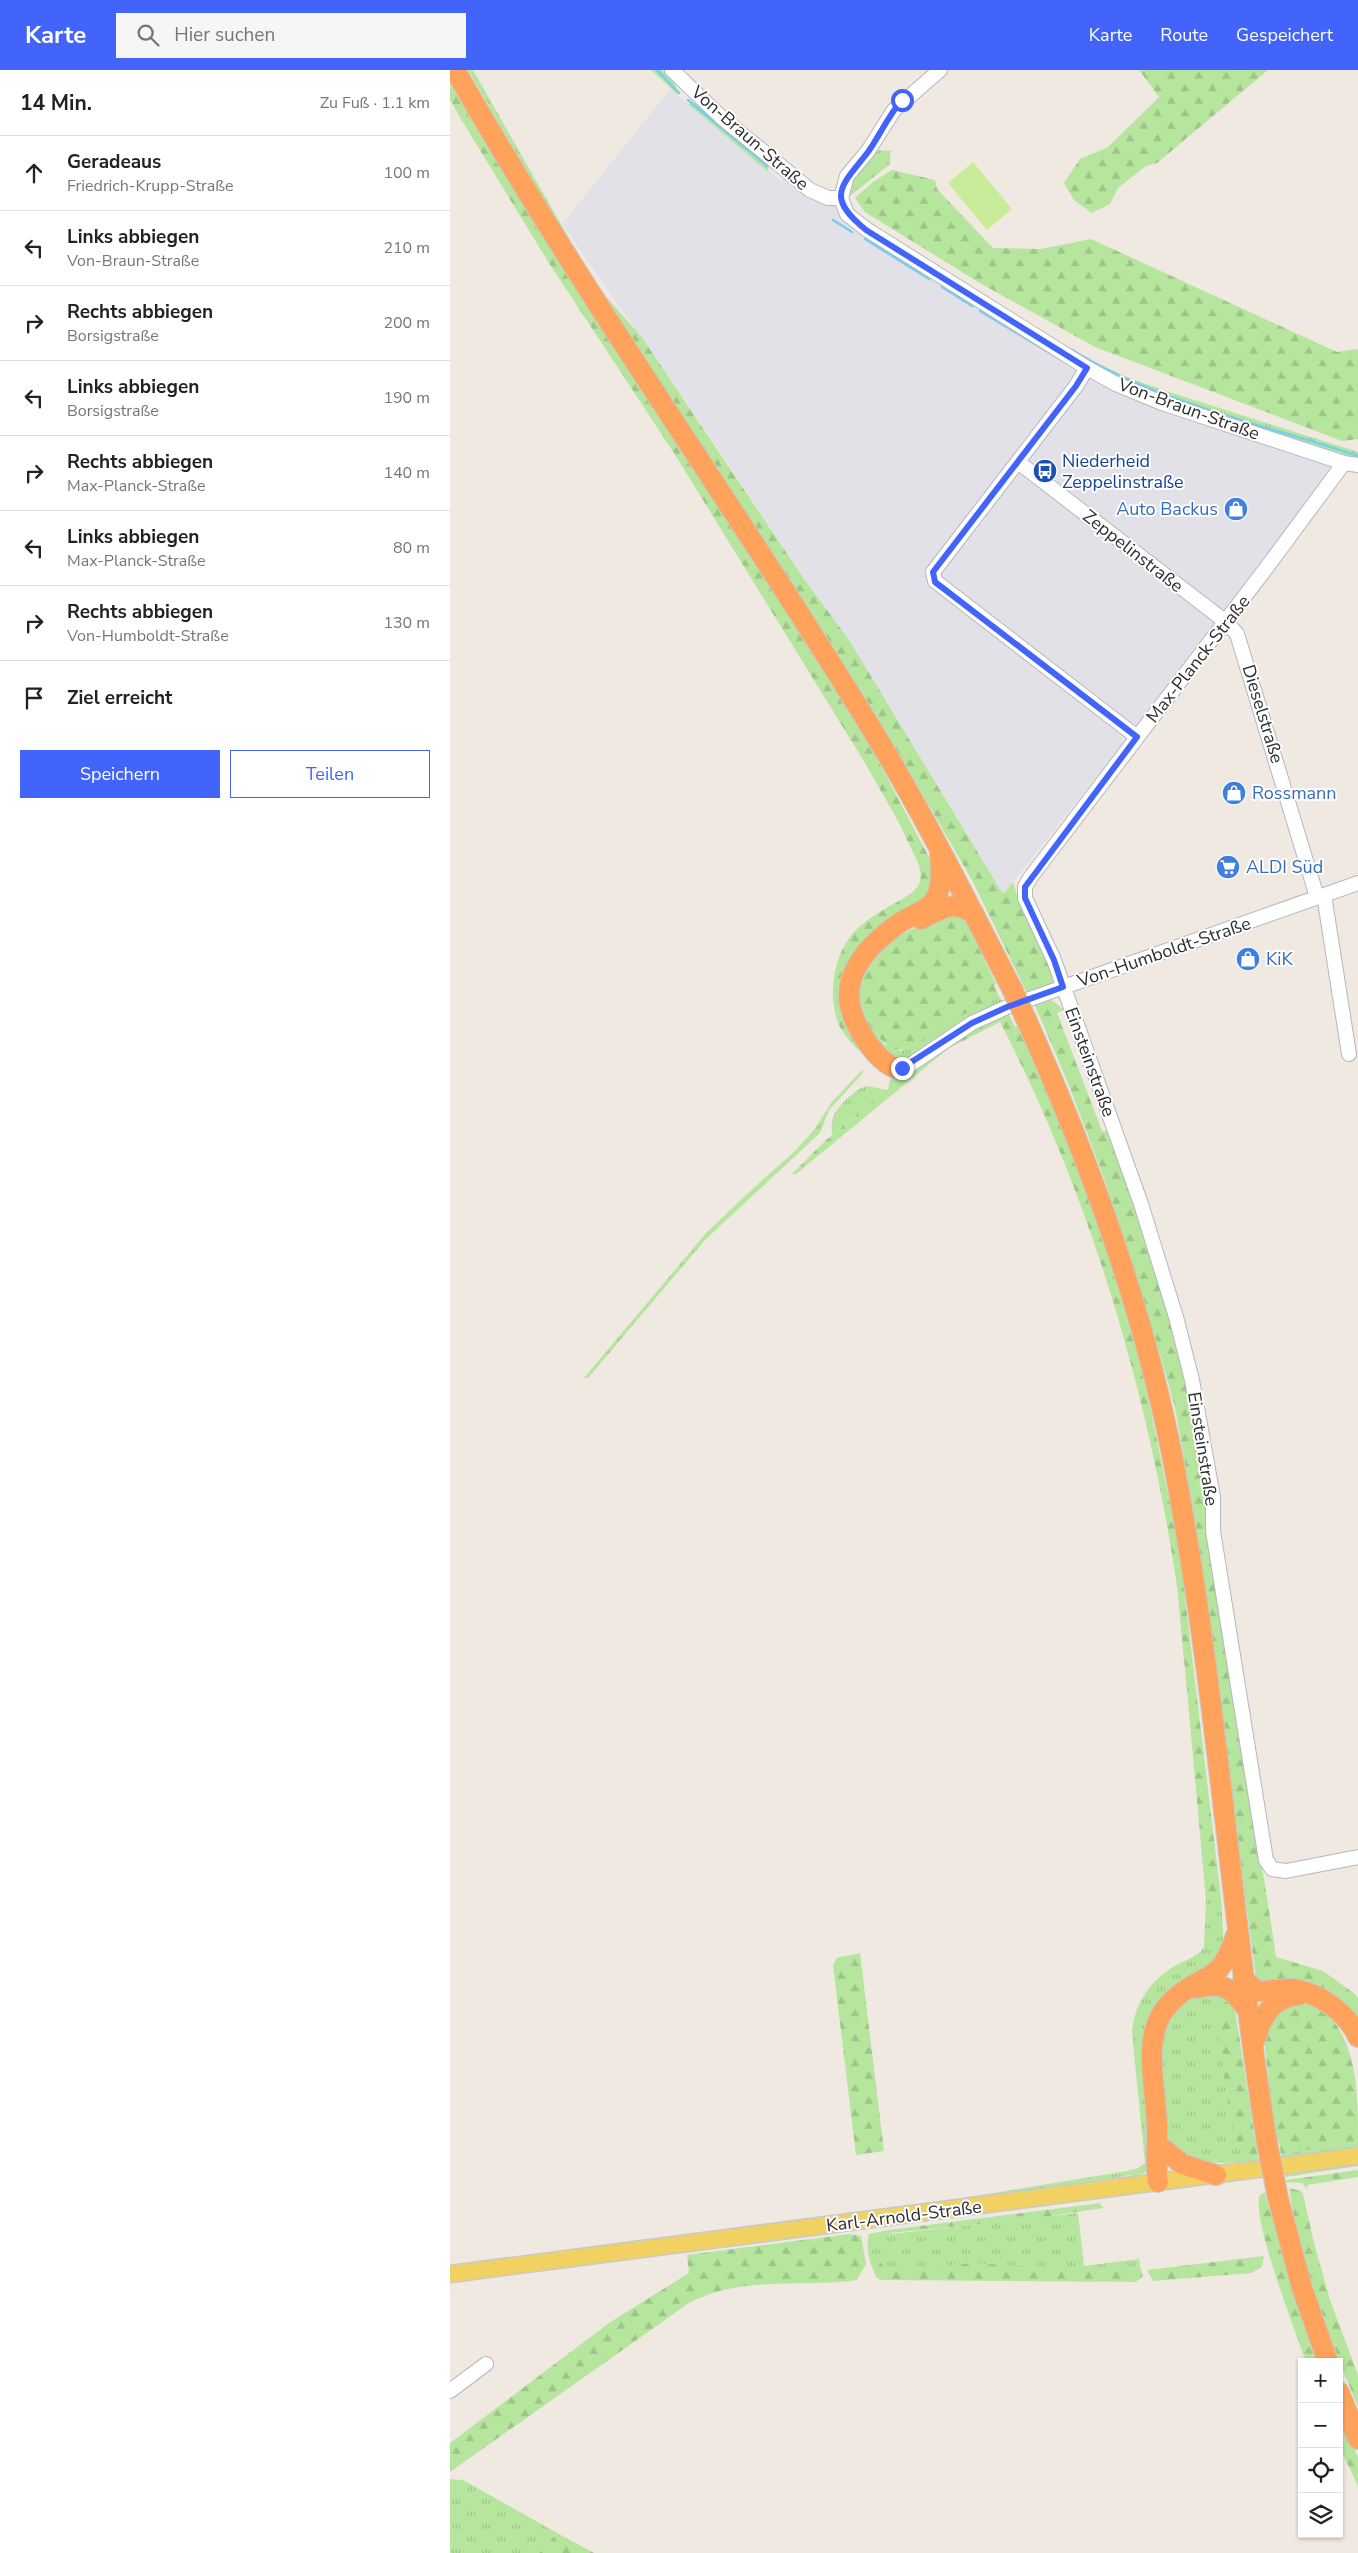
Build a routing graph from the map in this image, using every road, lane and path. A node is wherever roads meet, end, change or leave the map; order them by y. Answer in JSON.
{"nodes":[{"id":1,"x":454,"y":70,"type":"edge"},
{"id":2,"x":672,"y":70,"type":"edge"},
{"id":3,"x":940,"y":70,"type":"edge"},
{"id":4,"x":841,"y":198,"type":"junction"},
{"id":5,"x":1087,"y":368,"type":"junction"},
{"id":6,"x":1018,"y":462,"type":"junction"},
{"id":7,"x":1344,"y":463,"type":"junction"},
{"id":8,"x":1358,"y":466,"type":"edge"},
{"id":9,"x":1226,"y":622,"type":"junction"},
{"id":10,"x":1137,"y":737,"type":"junction"},
{"id":11,"x":940,"y":848,"type":"junction"},
{"id":12,"x":1358,"y":883,"type":"edge"},
{"id":13,"x":1321,"y":896,"type":"junction"},
{"id":14,"x":974,"y":914,"type":"junction"},
{"id":15,"x":878,"y":940,"type":"junction"},
{"id":16,"x":1063,"y":987,"type":"junction"},
{"id":17,"x":1349,"y":1054,"type":"dead end"},
{"id":18,"x":895,"y":1068,"type":"joint"},
{"id":19,"x":1358,"y":1858,"type":"edge"},
{"id":20,"x":1237,"y":1930,"type":"junction"},
{"id":21,"x":1243,"y":1979,"type":"junction"},
{"id":22,"x":1186,"y":1990,"type":"junction"},
{"id":23,"x":1310,"y":1995,"type":"junction"},
{"id":24,"x":1247,"y":2009,"type":"junction"},
{"id":25,"x":1358,"y":2037,"type":"edge"},
{"id":26,"x":1253,"y":2046,"type":"junction"},
{"id":27,"x":1157,"y":2126,"type":"junction"},
{"id":28,"x":1165,"y":2150,"type":"junction"},
{"id":29,"x":1358,"y":2156,"type":"edge"},
{"id":30,"x":1216,"y":2175,"type":"junction"},
{"id":31,"x":1158,"y":2182,"type":"junction"},
{"id":32,"x":450,"y":2274,"type":"edge"},
{"id":33,"x":1327,"y":2358,"type":"edge"},
{"id":34,"x":486,"y":2364,"type":"dead end"},
{"id":35,"x":452,"y":2385,"type":"edge"},
{"id":36,"x":1343,"y":2402,"type":"edge"},
{"id":37,"x":1358,"y":2438,"type":"edge"}],
"edges":[{"from":1,"to":11,"type":"highway"},
{"from":2,"to":4,"type":"street","name":"Von-Braun-Straße"},
{"from":3,"to":4,"type":"street"},
{"from":4,"to":5,"type":"street","name":"Von-Braun-Straße"},
{"from":5,"to":6,"type":"street"},
{"from":5,"to":7,"type":"street","name":"Von-Braun-Straße"},
{"from":6,"to":9,"type":"street","name":"Zeppelinstraße"},
{"from":6,"to":10,"type":"street"},
{"from":7,"to":8,"type":"street","name":"Von-Braun-Straße"},
{"from":7,"to":9,"type":"street","name":"Max-Planck-Straße"},
{"from":9,"to":10,"type":"street","name":"Max-Planck-Straße"},
{"from":9,"to":13,"type":"street","name":"Dieselstraße"},
{"from":10,"to":16,"type":"street","name":"Max-Planck-Straße"},
{"from":11,"to":14,"type":"highway"},
{"from":11,"to":15,"type":"highway"},
{"from":12,"to":13,"type":"street","name":"Von-Humboldt-Straße"},
{"from":13,"to":16,"type":"street","name":"Von-Humboldt-Straße"},
{"from":13,"to":17,"type":"street","name":"Dieselstraße"},
{"from":14,"to":15,"type":"highway"},
{"from":14,"to":20,"type":"highway","bridge":true},
{"from":15,"to":18,"type":"highway"},
{"from":16,"to":18,"type":"street","name":"Von-Humboldt-Straße"},
{"from":16,"to":19,"type":"street","name":"Einsteinstraße"},
{"from":20,"to":21,"type":"highway"},
{"from":20,"to":22,"type":"highway"},
{"from":21,"to":23,"type":"highway"},
{"from":21,"to":24,"type":"highway"},
{"from":22,"to":24,"type":"highway"},
{"from":22,"to":27,"type":"highway"},
{"from":23,"to":25,"type":"highway"},
{"from":23,"to":26,"type":"highway"},
{"from":24,"to":26,"type":"highway"},
{"from":26,"to":33,"type":"highway","bridge":true},
{"from":27,"to":28,"type":"highway"},
{"from":27,"to":31,"type":"highway"},
{"from":28,"to":30,"type":"highway"},
{"from":28,"to":31,"type":"highway"},
{"from":29,"to":30,"type":"main road","name":"Karl-Arnold-Straße"},
{"from":30,"to":31,"type":"main road","name":"Karl-Arnold-Straße"},
{"from":31,"to":32,"type":"main road","name":"Karl-Arnold-Straße"},
{"from":34,"to":35,"type":"street"},
{"from":36,"to":37,"type":"highway"}]}
